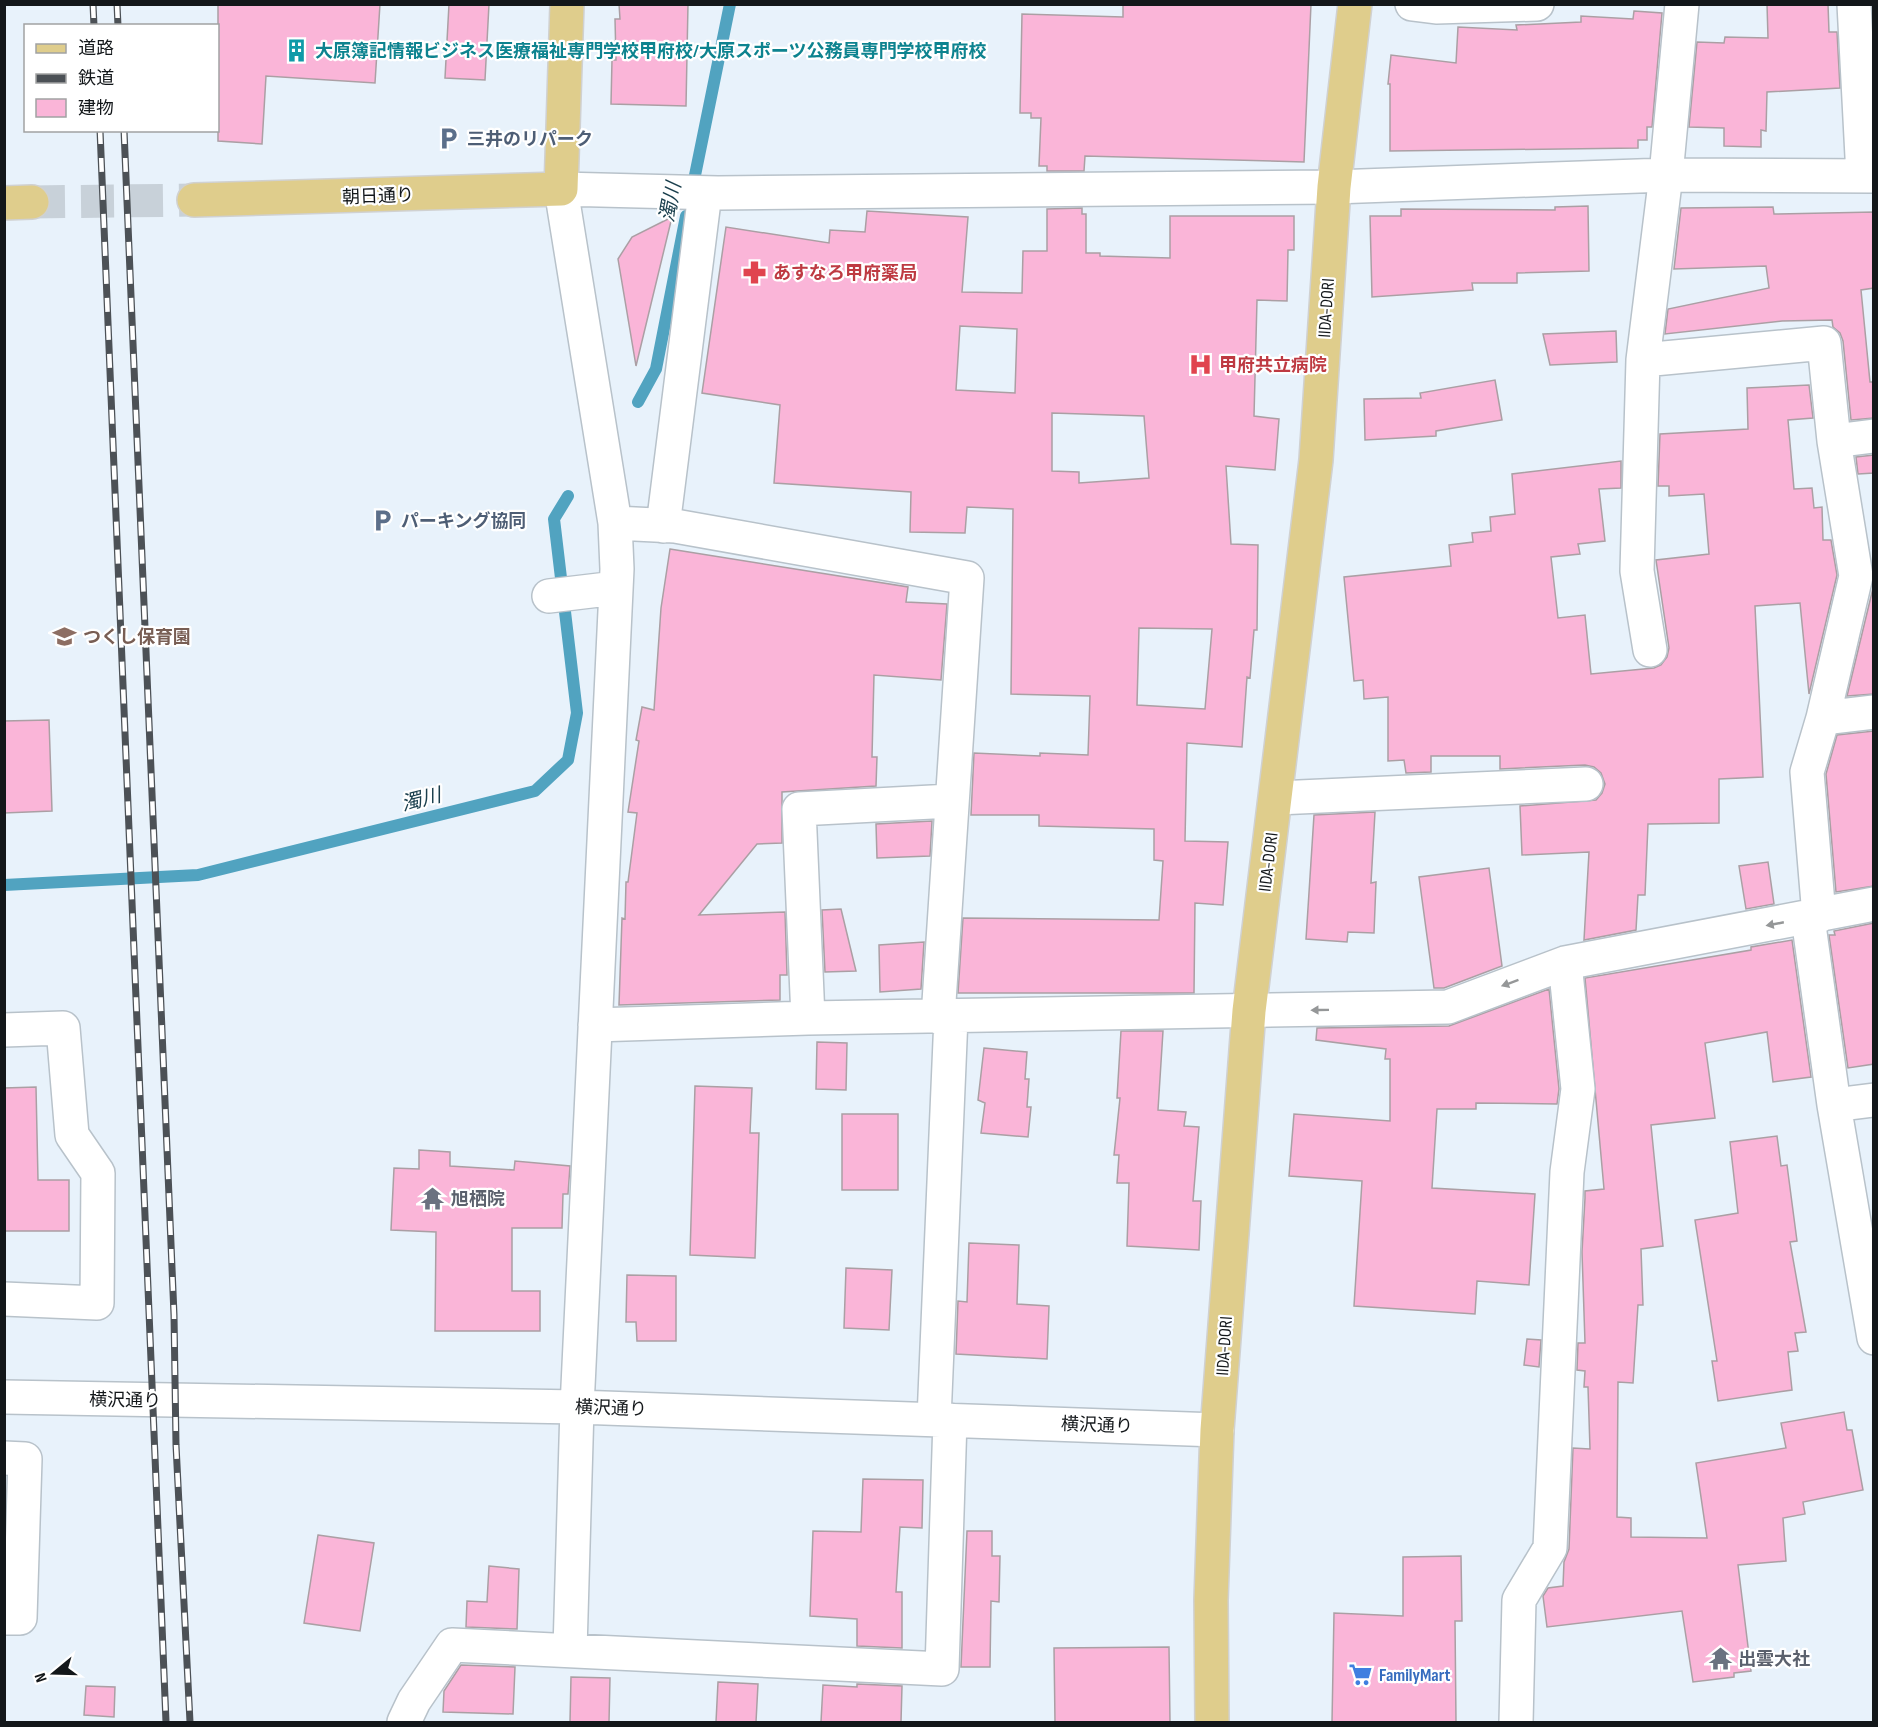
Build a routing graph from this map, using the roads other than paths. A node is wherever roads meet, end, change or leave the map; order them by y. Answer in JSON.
{"nodes":[{"id":1,"x":567,"y":4,"type":"edge"},
{"id":2,"x":1355,"y":4,"type":"edge"},
{"id":3,"x":1412,"y":4,"type":"edge"},
{"id":4,"x":1537,"y":4,"type":"edge"},
{"id":5,"x":1682,"y":4,"type":"edge"},
{"id":6,"x":1854,"y":4,"type":"edge"},
{"id":7,"x":1665,"y":175,"type":"junction"},
{"id":8,"x":1868,"y":176,"type":"edge"},
{"id":9,"x":1334,"y":187,"type":"junction"},
{"id":10,"x":561,"y":189,"type":"junction"},
{"id":11,"x":705,"y":192,"type":"junction"},
{"id":12,"x":194,"y":200,"type":"tunnel mouth"},
{"id":13,"x":1643,"y":360,"type":"junction"},
{"id":14,"x":1874,"y":436,"type":"edge"},
{"id":15,"x":1834,"y":441,"type":"junction"},
{"id":16,"x":615,"y":523,"type":"junction"},
{"id":17,"x":663,"y":525,"type":"junction"},
{"id":18,"x":616,"y":588,"type":"junction"},
{"id":19,"x":564,"y":595,"type":"dead end"},
{"id":20,"x":1650,"y":650,"type":"dead end"},
{"id":21,"x":1874,"y":712,"type":"edge"},
{"id":22,"x":1823,"y":718,"type":"junction"},
{"id":23,"x":1586,"y":784,"type":"dead end"},
{"id":24,"x":1277,"y":798,"type":"junction"},
{"id":25,"x":951,"y":801,"type":"junction"},
{"id":26,"x":1874,"y":904,"type":"edge"},
{"id":27,"x":1814,"y":917,"type":"junction"},
{"id":28,"x":1565,"y":963,"type":"junction"},
{"id":29,"x":1249,"y":1011,"type":"junction"},
{"id":30,"x":945,"y":1017,"type":"junction"},
{"id":31,"x":808,"y":1018,"type":"junction"},
{"id":32,"x":595,"y":1025,"type":"junction"},
{"id":33,"x":4,"y":1030,"type":"edge"},
{"id":34,"x":1874,"y":1100,"type":"edge"},
{"id":35,"x":1834,"y":1106,"type":"junction"},
{"id":36,"x":4,"y":1299,"type":"edge"},
{"id":37,"x":1874,"y":1338,"type":"edge"},
{"id":38,"x":4,"y":1397,"type":"edge"},
{"id":39,"x":577,"y":1407,"type":"junction"},
{"id":40,"x":942,"y":1419,"type":"junction"},
{"id":41,"x":1218,"y":1430,"type":"junction"},
{"id":42,"x":4,"y":1458,"type":"edge"},
{"id":43,"x":4,"y":1618,"type":"edge"},
{"id":44,"x":570,"y":1650,"type":"junction"},
{"id":45,"x":404,"y":1722,"type":"edge"},
{"id":46,"x":1212,"y":1722,"type":"edge"},
{"id":47,"x":1516,"y":1722,"type":"edge"}],
"edges":[{"from":1,"to":10,"type":"main road"},
{"from":2,"to":9,"type":"main road","name":"IIDA-DORI"},
{"from":3,"to":4,"type":"street"},
{"from":5,"to":7,"type":"street"},
{"from":6,"to":8,"type":"street"},
{"from":7,"to":8,"type":"street"},
{"from":7,"to":9,"type":"street"},
{"from":7,"to":13,"type":"street"},
{"from":9,"to":11,"type":"street"},
{"from":9,"to":24,"type":"main road","name":"IIDA-DORI"},
{"from":10,"to":11,"type":"street"},
{"from":10,"to":12,"type":"main road","name":"朝日通り"},
{"from":10,"to":16,"type":"street"},
{"from":11,"to":17,"type":"street"},
{"from":13,"to":15,"type":"street"},
{"from":13,"to":20,"type":"street"},
{"from":14,"to":15,"type":"street"},
{"from":15,"to":22,"type":"street"},
{"from":16,"to":17,"type":"street"},
{"from":16,"to":18,"type":"street"},
{"from":17,"to":25,"type":"street"},
{"from":18,"to":19,"type":"street"},
{"from":18,"to":32,"type":"street"},
{"from":21,"to":22,"type":"street"},
{"from":22,"to":27,"type":"street"},
{"from":23,"to":24,"type":"street"},
{"from":24,"to":29,"type":"main road","name":"IIDA-DORI"},
{"from":25,"to":30,"type":"street"},
{"from":25,"to":31,"type":"street"},
{"from":26,"to":27,"type":"street"},
{"from":27,"to":28,"type":"street","one_way":true},
{"from":27,"to":35,"type":"street"},
{"from":28,"to":29,"type":"street","one_way":true},
{"from":28,"to":47,"type":"street"},
{"from":29,"to":30,"type":"street"},
{"from":29,"to":41,"type":"main road","name":"IIDA-DORI"},
{"from":30,"to":31,"type":"street"},
{"from":30,"to":40,"type":"street"},
{"from":31,"to":32,"type":"street"},
{"from":32,"to":39,"type":"street"},
{"from":33,"to":36,"type":"street"},
{"from":34,"to":35,"type":"street"},
{"from":35,"to":37,"type":"street"},
{"from":38,"to":39,"type":"street","name":"横沢通り"},
{"from":39,"to":40,"type":"street","name":"横沢通り"},
{"from":39,"to":44,"type":"street"},
{"from":40,"to":41,"type":"street","name":"横沢通り"},
{"from":40,"to":44,"type":"street"},
{"from":41,"to":46,"type":"main road","name":"IIDA-DORI"},
{"from":42,"to":43,"type":"street"},
{"from":44,"to":45,"type":"street"}]}
